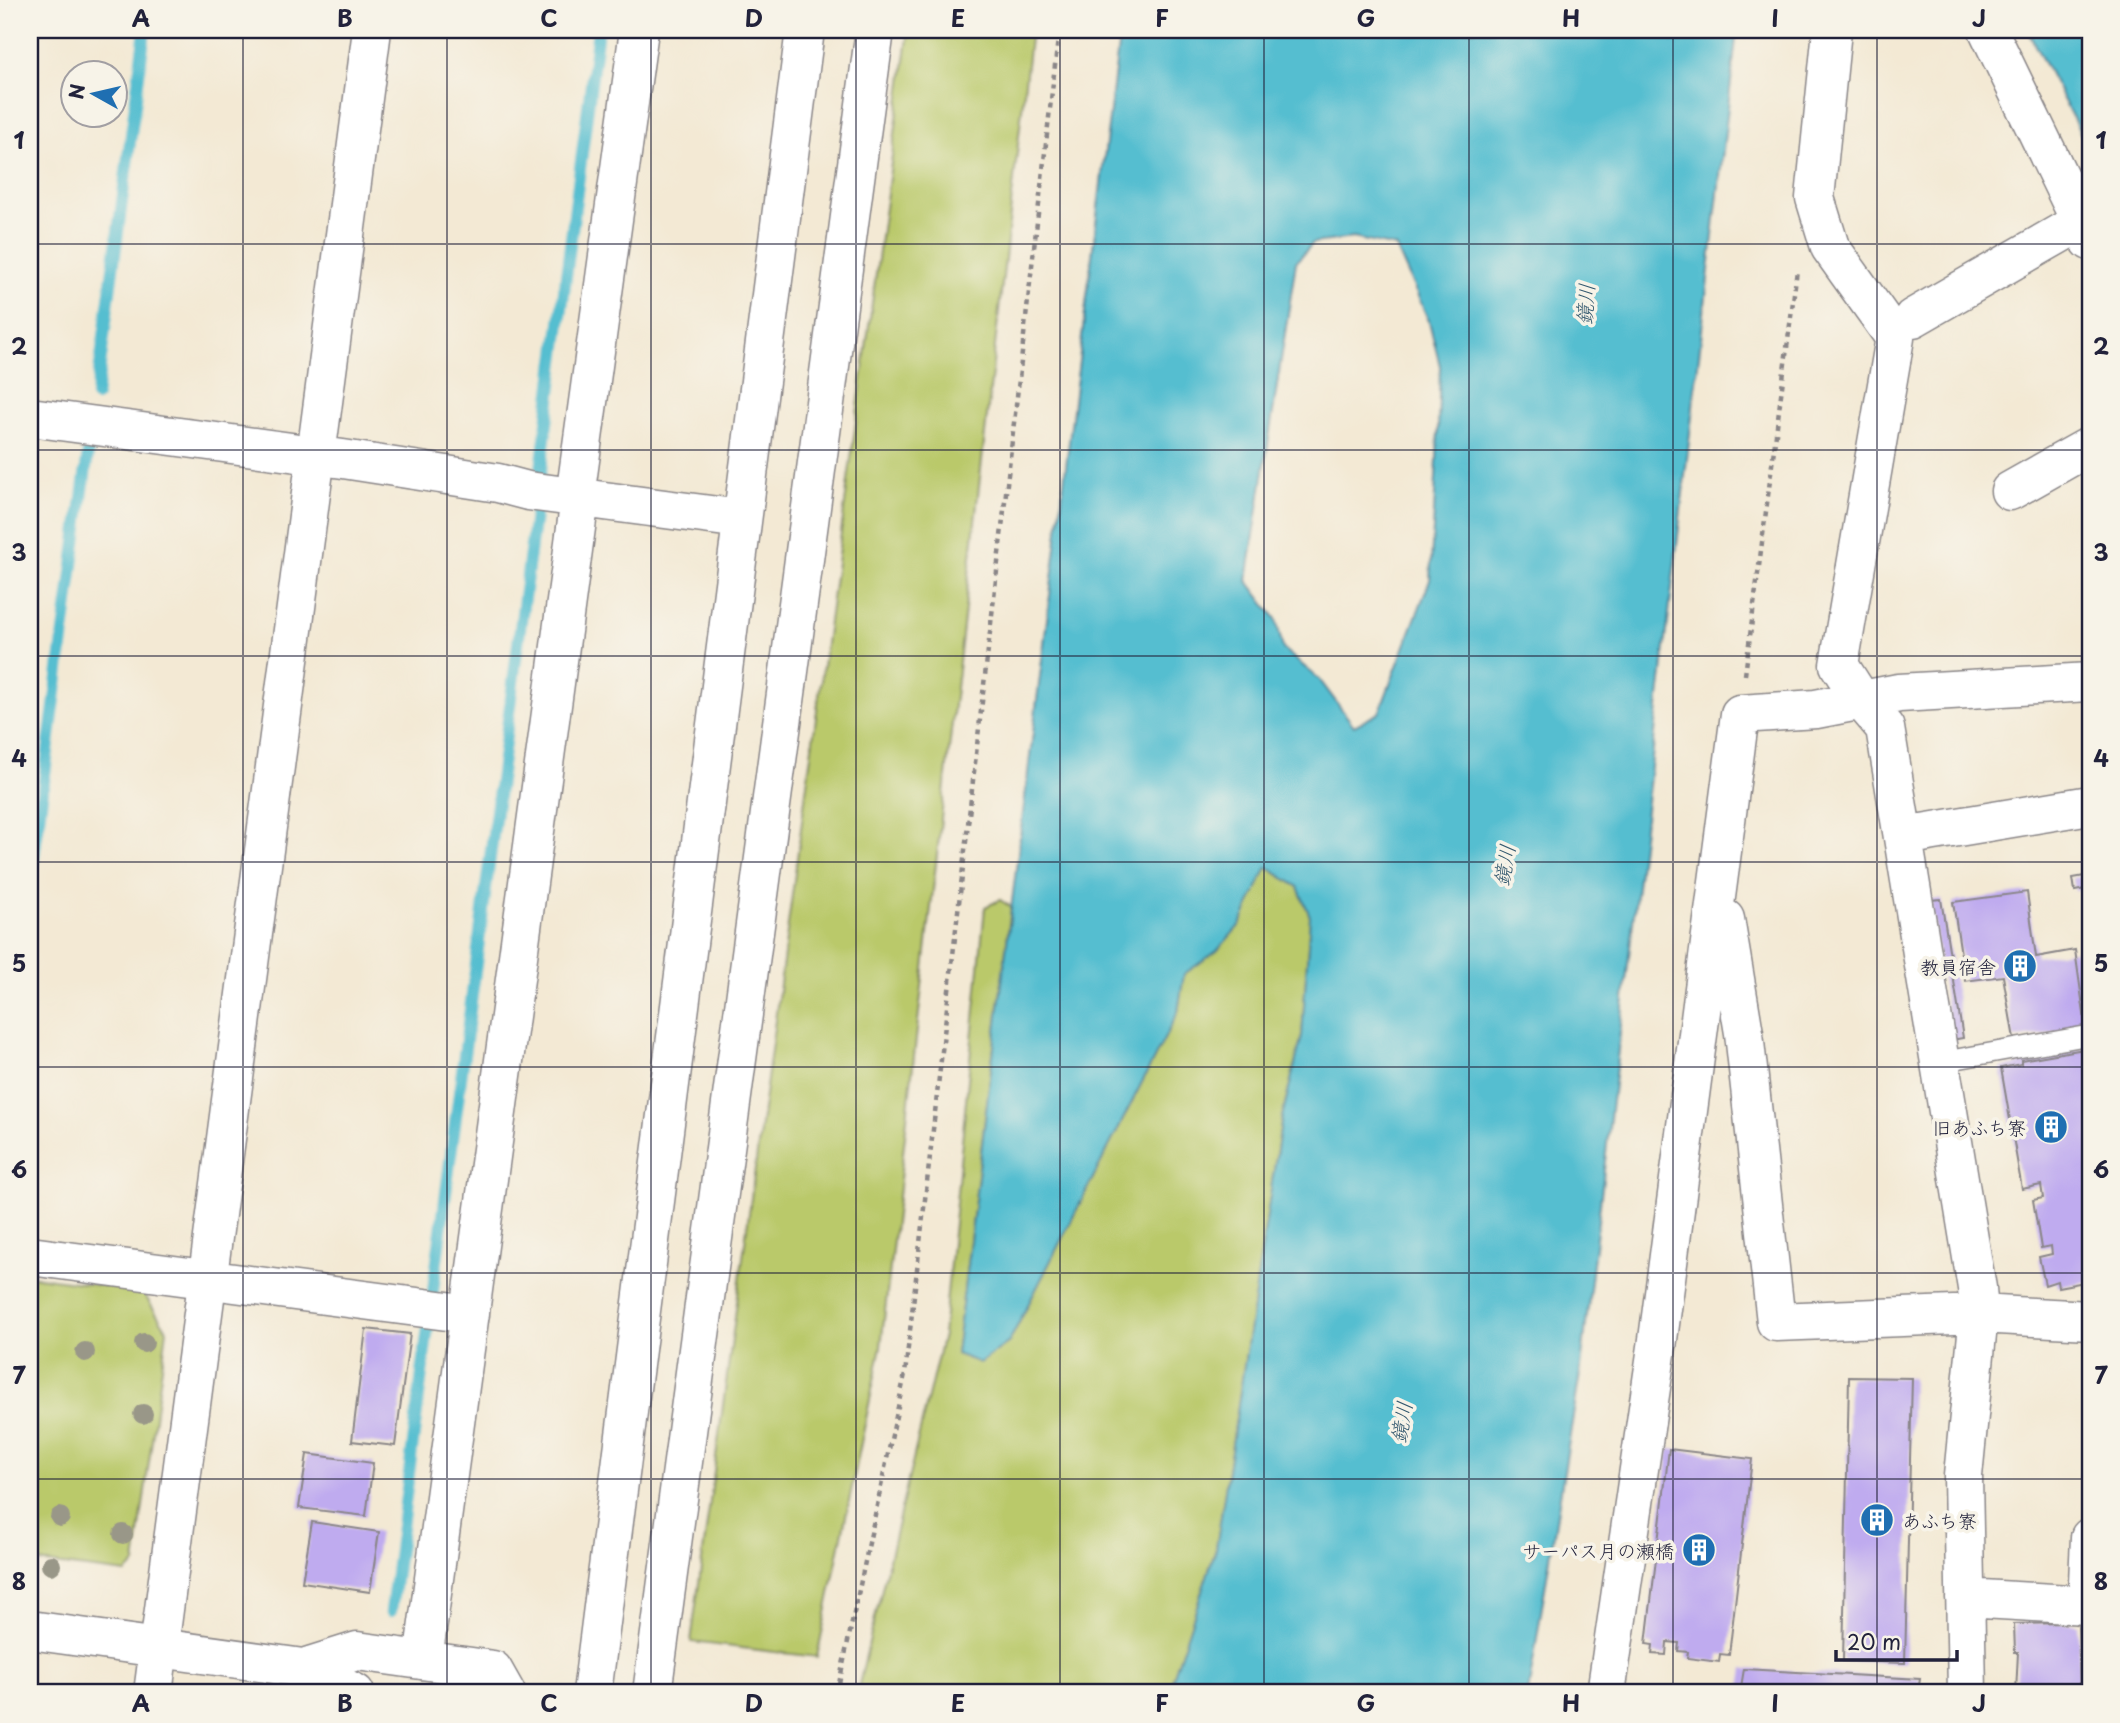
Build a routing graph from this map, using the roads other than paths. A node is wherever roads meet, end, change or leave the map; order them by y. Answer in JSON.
{"nodes":[{"id":1,"x":372,"y":30,"type":"edge"},
{"id":2,"x":639,"y":30,"type":"edge"},
{"id":3,"x":805,"y":30,"type":"edge"},
{"id":4,"x":875,"y":30,"type":"edge"},
{"id":5,"x":1832,"y":30,"type":"edge"},
{"id":6,"x":1988,"y":30,"type":"edge"},
{"id":7,"x":2085,"y":231,"type":"edge"},
{"id":8,"x":1913,"y":318,"type":"dead end"},
{"id":9,"x":30,"y":417,"type":"edge"},
{"id":10,"x":2090,"y":446,"type":"edge"},
{"id":11,"x":314,"y":455,"type":"junction"},
{"id":12,"x":2010,"y":491,"type":"dead end"},
{"id":13,"x":577,"y":498,"type":"junction"},
{"id":14,"x":741,"y":519,"type":"junction"},
{"id":15,"x":2090,"y":682,"type":"edge"},
{"id":16,"x":1862,"y":701,"type":"junction"},
{"id":17,"x":2090,"y":805,"type":"edge"},
{"id":18,"x":1904,"y":836,"type":"junction"},
{"id":19,"x":1718,"y":879,"type":"junction"},
{"id":20,"x":2090,"y":1035,"type":"edge"},
{"id":21,"x":1940,"y":1062,"type":"junction"},
{"id":22,"x":30,"y":1256,"type":"edge"},
{"id":23,"x":206,"y":1278,"type":"junction"},
{"id":24,"x":470,"y":1314,"type":"junction"},
{"id":25,"x":1979,"y":1314,"type":"junction"},
{"id":26,"x":2090,"y":1320,"type":"edge"},
{"id":27,"x":2090,"y":1537,"type":"edge"},
{"id":28,"x":1965,"y":1598,"type":"junction"},
{"id":29,"x":30,"y":1630,"type":"edge"},
{"id":30,"x":159,"y":1648,"type":"junction"},
{"id":31,"x":423,"y":1660,"type":"junction"},
{"id":32,"x":303,"y":1668,"type":"junction"},
{"id":33,"x":153,"y":1693,"type":"edge"},
{"id":34,"x":355,"y":1693,"type":"edge"},
{"id":35,"x":506,"y":1693,"type":"edge"},
{"id":36,"x":592,"y":1693,"type":"edge"},
{"id":37,"x":652,"y":1693,"type":"edge"},
{"id":38,"x":1606,"y":1693,"type":"edge"},
{"id":39,"x":1967,"y":1693,"type":"edge"}],
"edges":[{"from":1,"to":11,"type":"street"},
{"from":2,"to":13,"type":"street"},
{"from":3,"to":14,"type":"street"},
{"from":4,"to":37,"type":"street"},
{"from":5,"to":16,"type":"street"},
{"from":6,"to":7,"type":"street"},
{"from":7,"to":8,"type":"street"},
{"from":9,"to":11,"type":"street"},
{"from":10,"to":12,"type":"street"},
{"from":11,"to":13,"type":"street"},
{"from":11,"to":23,"type":"street"},
{"from":13,"to":14,"type":"street"},
{"from":13,"to":24,"type":"street"},
{"from":14,"to":36,"type":"street"},
{"from":15,"to":16,"type":"street"},
{"from":16,"to":18,"type":"street"},
{"from":16,"to":19,"type":"street"},
{"from":17,"to":18,"type":"street"},
{"from":18,"to":21,"type":"street"},
{"from":19,"to":25,"type":"street"},
{"from":19,"to":38,"type":"street"},
{"from":20,"to":21,"type":"lane"},
{"from":21,"to":25,"type":"street"},
{"from":22,"to":23,"type":"street"},
{"from":23,"to":24,"type":"street"},
{"from":23,"to":30,"type":"street"},
{"from":24,"to":31,"type":"street"},
{"from":25,"to":26,"type":"street"},
{"from":25,"to":28,"type":"street"},
{"from":27,"to":28,"type":"street"},
{"from":28,"to":39,"type":"street"},
{"from":29,"to":30,"type":"street"},
{"from":30,"to":32,"type":"street"},
{"from":30,"to":33,"type":"street"},
{"from":31,"to":32,"type":"street"},
{"from":31,"to":35,"type":"street"},
{"from":32,"to":34,"type":"street"}]}
